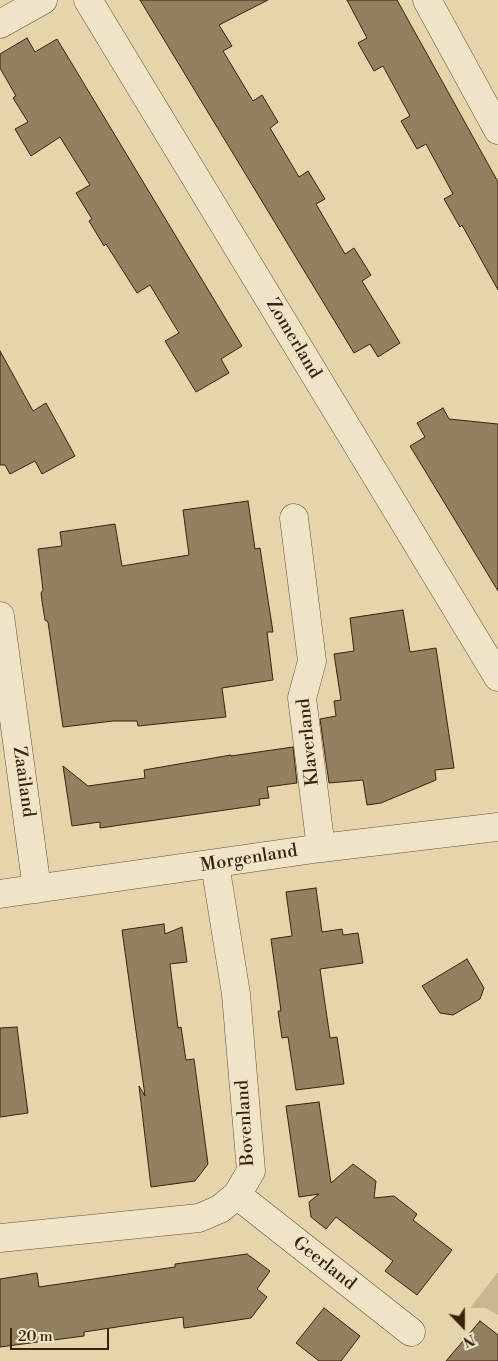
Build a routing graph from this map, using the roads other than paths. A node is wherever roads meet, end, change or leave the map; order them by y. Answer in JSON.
{"nodes":[{"id":1,"x":43,"y":0,"type":"edge"},
{"id":2,"x":88,"y":0,"type":"edge"},
{"id":3,"x":427,"y":0,"type":"edge"},
{"id":4,"x":0,"y":24,"type":"edge"},
{"id":5,"x":498,"y":130,"type":"edge"},
{"id":6,"x":294,"y":518,"type":"dead end"},
{"id":7,"x":0,"y":616,"type":"edge"},
{"id":8,"x":498,"y":677,"type":"edge"},
{"id":9,"x":498,"y":827,"type":"edge"},
{"id":10,"x":321,"y":848,"type":"junction"},
{"id":11,"x":215,"y":864,"type":"junction"},
{"id":12,"x":37,"y":889,"type":"junction"},
{"id":13,"x":0,"y":894,"type":"edge"},
{"id":14,"x":237,"y":1195,"type":"junction"},
{"id":15,"x":0,"y":1238,"type":"edge"},
{"id":16,"x":411,"y":1332,"type":"dead end"}],
"edges":[{"from":1,"to":4,"type":"street"},
{"from":2,"to":8,"type":"street","name":"Zomerland"},
{"from":3,"to":5,"type":"street"},
{"from":6,"to":10,"type":"street","name":"Klaverland"},
{"from":7,"to":12,"type":"street","name":"Zaailand"},
{"from":9,"to":10,"type":"street","name":"Morgenland"},
{"from":10,"to":11,"type":"street","name":"Morgenland"},
{"from":11,"to":12,"type":"street","name":"Morgenland"},
{"from":11,"to":14,"type":"street","name":"Bovenland"},
{"from":12,"to":13,"type":"street","name":"Morgenland"},
{"from":14,"to":15,"type":"street","name":"Bovenland"},
{"from":14,"to":16,"type":"street","name":"Geerland"}]}
